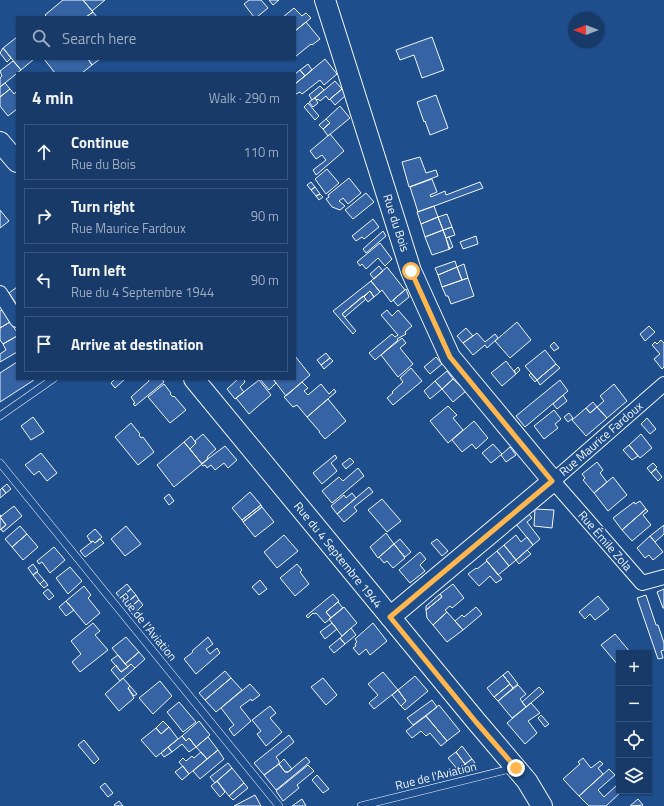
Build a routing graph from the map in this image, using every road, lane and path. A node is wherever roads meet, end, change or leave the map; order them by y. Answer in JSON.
{"nodes":[{"id":1,"x":325,"y":0,"type":"edge"},
{"id":2,"x":0,"y":142,"type":"edge"},
{"id":3,"x":16,"y":161,"type":"edge"},
{"id":4,"x":0,"y":293,"type":"edge"},
{"id":5,"x":16,"y":318,"type":"edge"},
{"id":6,"x":52,"y":380,"type":"edge"},
{"id":7,"x":195,"y":380,"type":"edge"},
{"id":8,"x":664,"y":384,"type":"edge"},
{"id":9,"x":0,"y":416,"type":"edge"},
{"id":10,"x":0,"y":463,"type":"edge"},
{"id":11,"x":552,"y":481,"type":"junction"},
{"id":12,"x":664,"y":577,"type":"edge"},
{"id":13,"x":390,"y":617,"type":"junction"},
{"id":14,"x":516,"y":768,"type":"junction"},
{"id":15,"x":279,"y":806,"type":"edge"},
{"id":16,"x":360,"y":806,"type":"edge"},
{"id":17,"x":542,"y":806,"type":"edge"},
{"id":18,"x":548,"y":806,"type":"edge"},
{"id":19,"x":559,"y":806,"type":"edge"}],
"edges":[{"from":1,"to":11,"type":"street","name":"Rue du Bois"},
{"from":2,"to":3,"type":"street"},
{"from":4,"to":5,"type":"street"},
{"from":6,"to":9,"type":"lane"},
{"from":7,"to":13,"type":"street","name":"Rue du 4 Septembre 1944"},
{"from":8,"to":11,"type":"street","name":"Rue Maurice Fardoux"},
{"from":10,"to":15,"type":"lane","name":"Rue de l'Aviation"},
{"from":11,"to":12,"type":"street","name":"Rue Émile Zola"},
{"from":11,"to":13,"type":"street","name":"Rue Maurice Fardoux"},
{"from":13,"to":14,"type":"street","name":"Rue du 4 Septembre 1944"},
{"from":14,"to":16,"type":"lane","name":"Rue de l'Aviation"},
{"from":14,"to":17,"type":"street","name":"Rue du 4 Septembre 1944"},
{"from":18,"to":19,"type":"street"}]}
